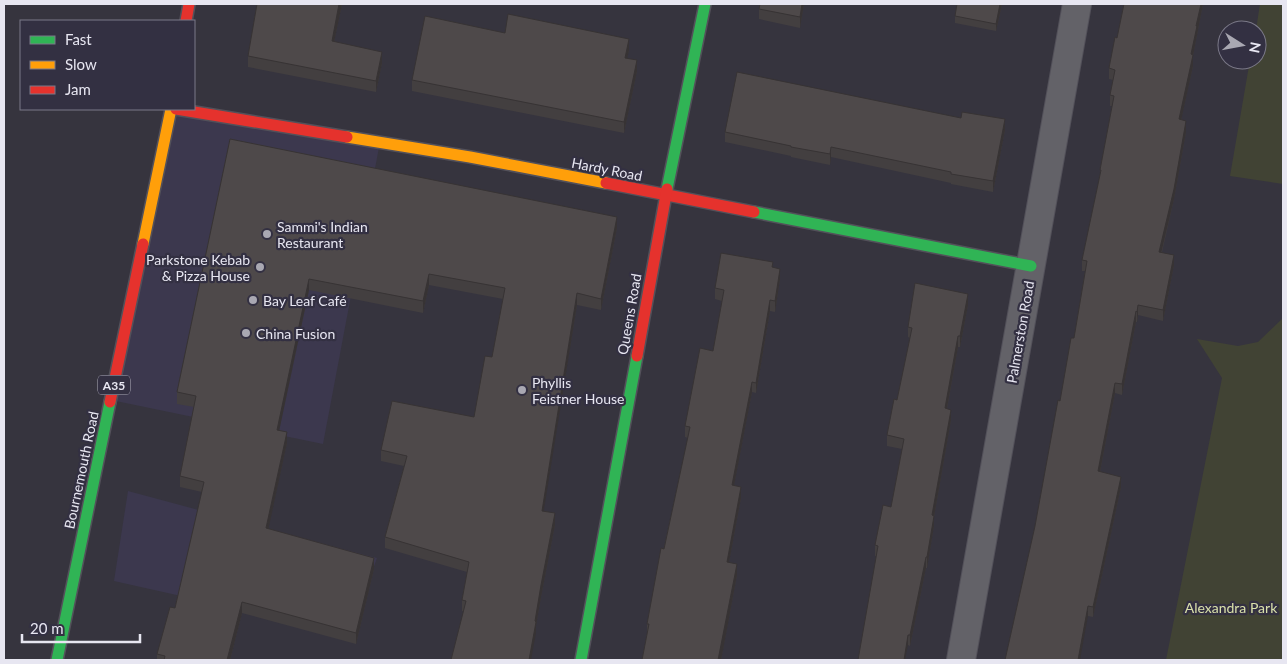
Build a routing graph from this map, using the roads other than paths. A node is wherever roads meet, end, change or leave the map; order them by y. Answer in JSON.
{"nodes":[{"id":1,"x":189,"y":4,"type":"edge"},
{"id":2,"x":704,"y":4,"type":"edge"},
{"id":3,"x":1077,"y":4,"type":"edge"},
{"id":4,"x":186,"y":20,"type":"edge"},
{"id":5,"x":171,"y":110,"type":"edge"},
{"id":6,"x":182,"y":110,"type":"edge"},
{"id":7,"x":666,"y":195,"type":"junction"},
{"id":8,"x":1031,"y":266,"type":"junction"},
{"id":9,"x":57,"y":660,"type":"edge"},
{"id":10,"x":581,"y":660,"type":"edge"},
{"id":11,"x":961,"y":660,"type":"edge"}],
"edges":[{"from":1,"to":4,"type":"main road"},
{"from":2,"to":7,"type":"main road","name":"Queens Road"},
{"from":3,"to":8,"type":"street","name":"Palmerston Road"},
{"from":5,"to":9,"type":"main road","name":"Bournemouth Road","number":"A35"},
{"from":6,"to":7,"type":"main road","name":"Hardy Road"},
{"from":7,"to":8,"type":"main road","name":"Hardy Road"},
{"from":7,"to":10,"type":"main road","name":"Queens Road"},
{"from":8,"to":11,"type":"street","name":"Palmerston Road"}]}
